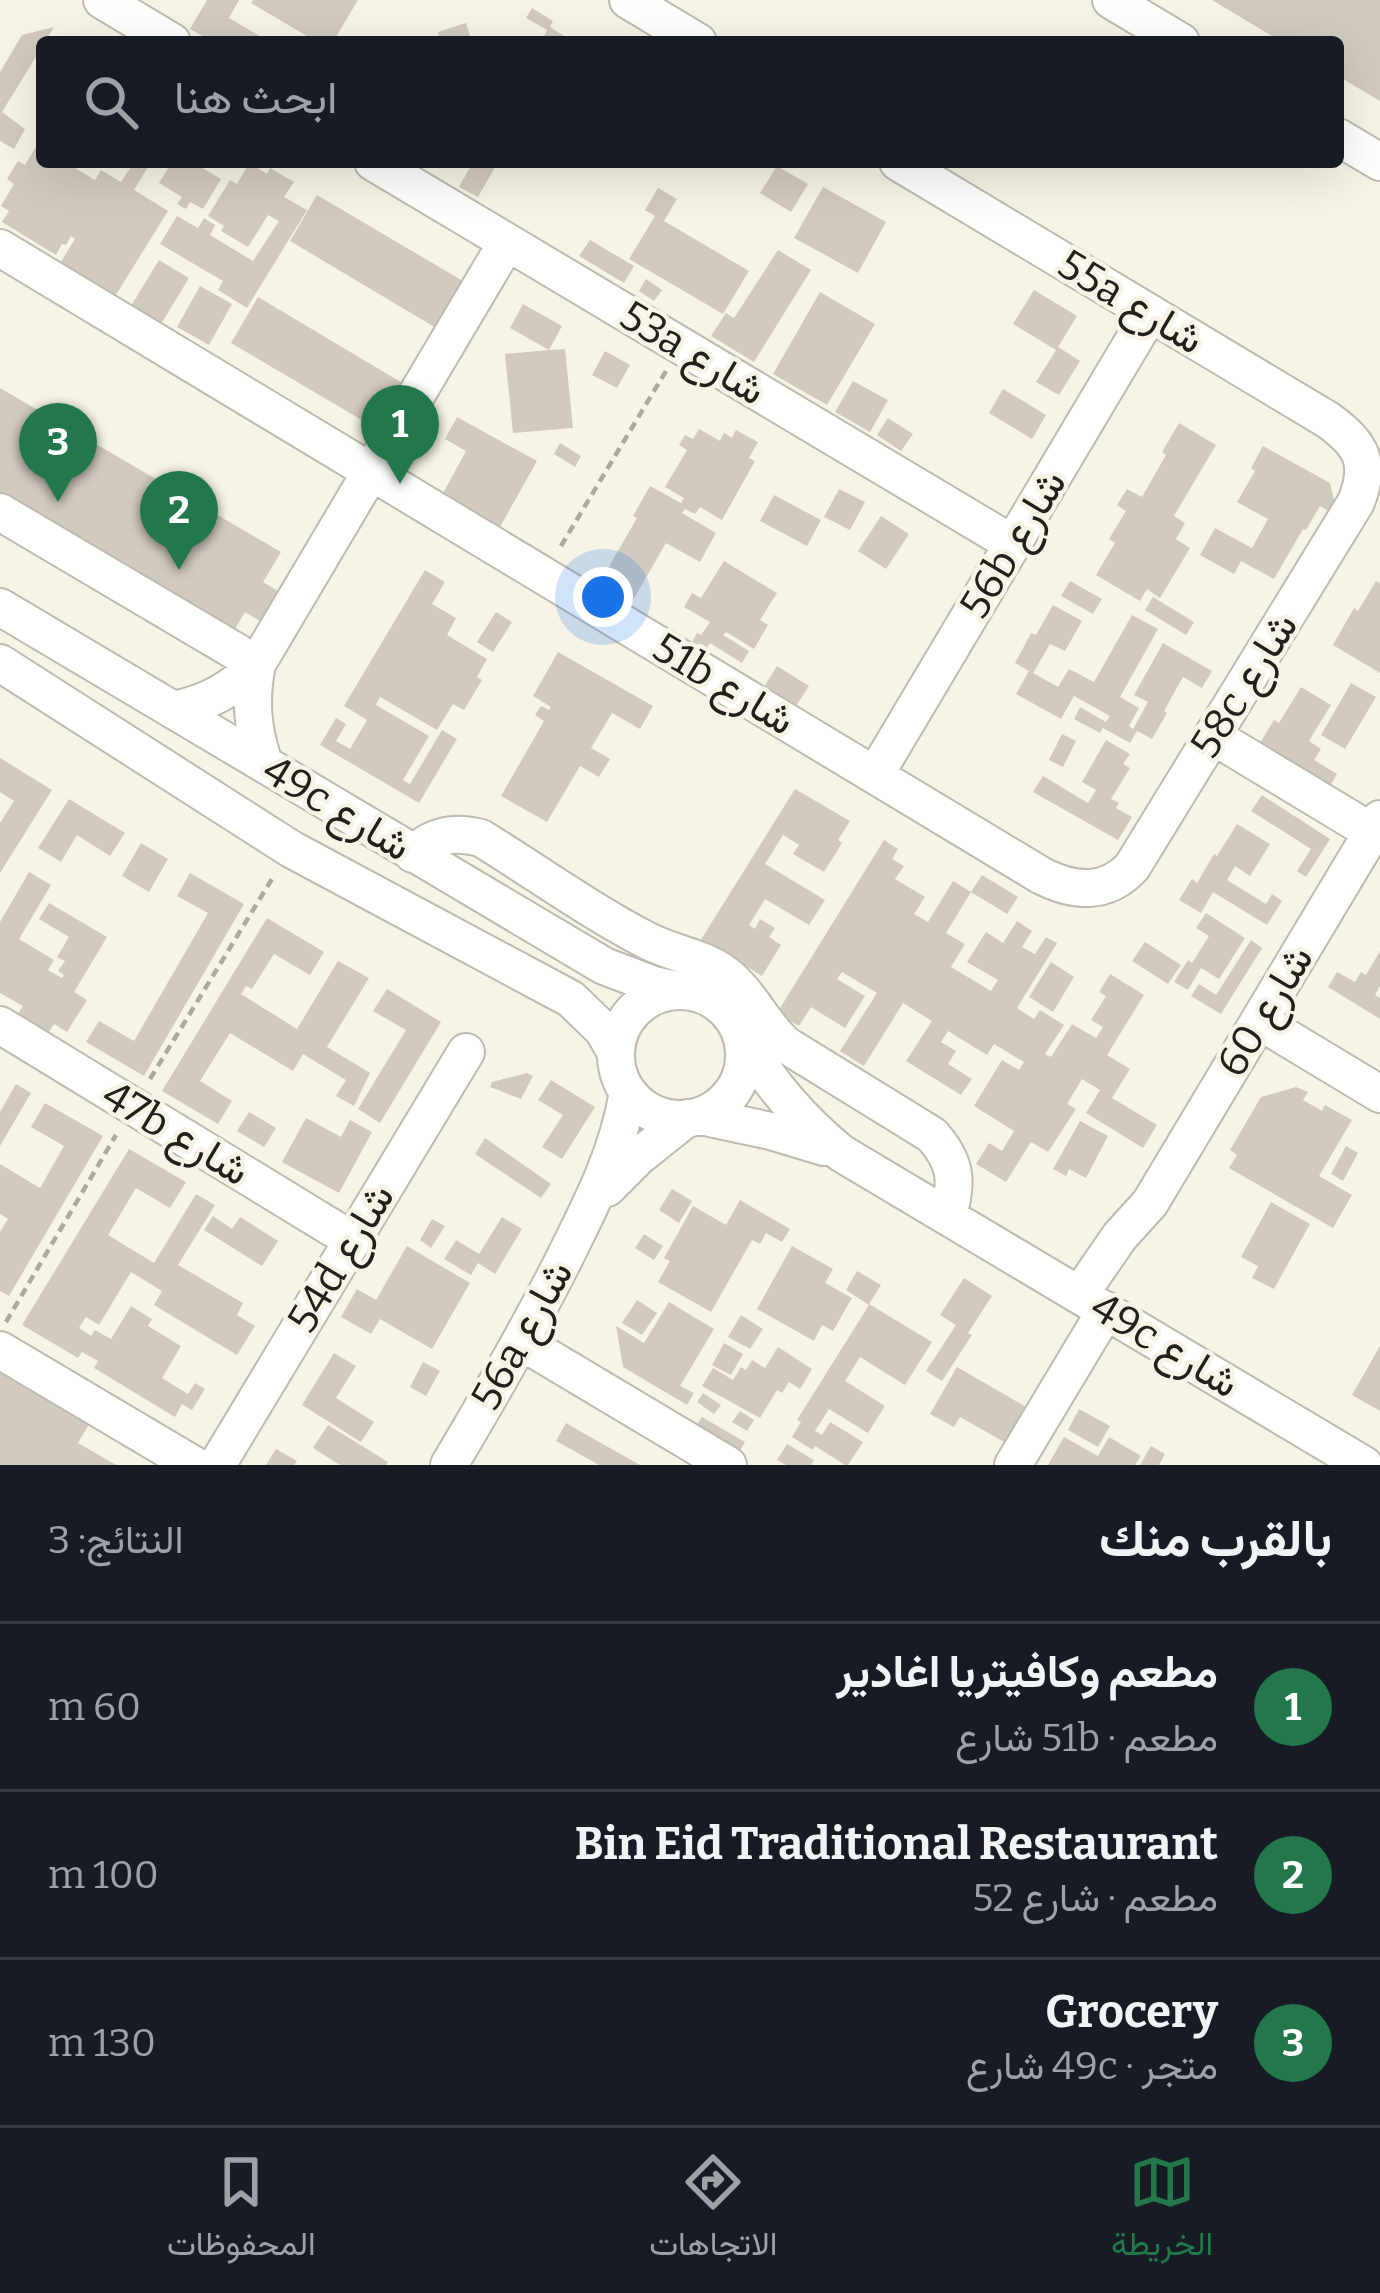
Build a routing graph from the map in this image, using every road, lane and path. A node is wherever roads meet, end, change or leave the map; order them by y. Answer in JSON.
{"nodes":[{"id":1,"x":102,"y":0,"type":"edge"},
{"id":2,"x":628,"y":0,"type":"edge"},
{"id":3,"x":1111,"y":0,"type":"edge"},
{"id":4,"x":162,"y":36,"type":"edge"},
{"id":5,"x":688,"y":36,"type":"edge"},
{"id":6,"x":1171,"y":36,"type":"edge"},
{"id":7,"x":1344,"y":141,"type":"edge"},
{"id":8,"x":1380,"y":162,"type":"edge"},
{"id":9,"x":383,"y":168,"type":"edge"},
{"id":10,"x":908,"y":168,"type":"edge"},
{"id":11,"x":507,"y":242,"type":"junction"},
{"id":12,"x":0,"y":248,"type":"edge"},
{"id":13,"x":1150,"y":313,"type":"junction"},
{"id":14,"x":681,"y":345,"type":"junction"},
{"id":15,"x":1359,"y":448,"type":"joint"},
{"id":16,"x":372,"y":472,"type":"junction"},
{"id":17,"x":0,"y":512,"type":"edge"},
{"id":18,"x":1013,"y":544,"type":"junction"},
{"id":19,"x":544,"y":575,"type":"junction"},
{"id":20,"x":0,"y":607,"type":"edge"},
{"id":21,"x":0,"y":663,"type":"edge"},
{"id":22,"x":257,"y":664,"type":"junction"},
{"id":23,"x":173,"y":710,"type":"junction"},
{"id":24,"x":1213,"y":736,"type":"junction"},
{"id":25,"x":264,"y":763,"type":"junction"},
{"id":26,"x":875,"y":775,"type":"junction"},
{"id":27,"x":1376,"y":825,"type":"edge"},
{"id":28,"x":413,"y":854,"type":"junction"},
{"id":29,"x":1082,"y":889,"type":"joint"},
{"id":30,"x":682,"y":991,"type":"junction"},
{"id":31,"x":1259,"y":1021,"type":"junction"},
{"id":32,"x":0,"y":1025,"type":"edge"},
{"id":33,"x":743,"y":1039,"type":"junction"},
{"id":34,"x":466,"y":1052,"type":"dead end"},
{"id":35,"x":616,"y":1053,"type":"junction"},
{"id":36,"x":628,"y":1091,"type":"junction"},
{"id":37,"x":1380,"y":1094,"type":"edge"},
{"id":38,"x":693,"y":1117,"type":"junction"},
{"id":39,"x":841,"y":1153,"type":"junction"},
{"id":40,"x":592,"y":1204,"type":"junction"},
{"id":41,"x":948,"y":1215,"type":"junction"},
{"id":42,"x":352,"y":1240,"type":"junction"},
{"id":43,"x":1094,"y":1303,"type":"junction"},
{"id":44,"x":522,"y":1342,"type":"junction"},
{"id":45,"x":0,"y":1351,"type":"edge"},
{"id":46,"x":194,"y":1465,"type":"edge"},
{"id":47,"x":217,"y":1465,"type":"edge"},
{"id":48,"x":448,"y":1465,"type":"edge"},
{"id":49,"x":728,"y":1465,"type":"edge"},
{"id":50,"x":1013,"y":1465,"type":"edge"},
{"id":51,"x":1364,"y":1465,"type":"edge"}],
"edges":[{"from":1,"to":4,"type":"street"},
{"from":2,"to":5,"type":"street"},
{"from":3,"to":6,"type":"street"},
{"from":7,"to":8,"type":"street"},
{"from":9,"to":11,"type":"street","name":"53a شارع"},
{"from":10,"to":13,"type":"street","name":"55a شارع"},
{"from":11,"to":14,"type":"street","name":"53a شارع"},
{"from":11,"to":16,"type":"street"},
{"from":12,"to":16,"type":"street","name":"51b شارع"},
{"from":13,"to":15,"type":"street","name":"55a شارع"},
{"from":13,"to":18,"type":"street","name":"56b شارع"},
{"from":14,"to":18,"type":"street","name":"53a شارع"},
{"from":14,"to":19,"type":"path"},
{"from":15,"to":24,"type":"street","name":"58c شارع"},
{"from":16,"to":19,"type":"street","name":"51b شارع"},
{"from":16,"to":22,"type":"street"},
{"from":17,"to":22,"type":"street"},
{"from":18,"to":26,"type":"street","name":"56b شارع"},
{"from":19,"to":26,"type":"street","name":"51b شارع"},
{"from":20,"to":23,"type":"street","name":"49c شارع"},
{"from":21,"to":35,"type":"street","name":"49c شارع"},
{"from":22,"to":23,"type":"street"},
{"from":22,"to":25,"type":"street"},
{"from":23,"to":25,"type":"street","name":"49c شارع"},
{"from":24,"to":27,"type":"street"},
{"from":24,"to":29,"type":"street","name":"58c شارع"},
{"from":25,"to":28,"type":"street","name":"49c شارع"},
{"from":26,"to":29,"type":"street","name":"51b شارع"},
{"from":27,"to":31,"type":"street","name":"شارع 60"},
{"from":28,"to":30,"type":"street","name":"49c شارع"},
{"from":28,"to":41,"type":"street"},
{"from":30,"to":33,"type":"street"},
{"from":30,"to":35,"type":"street"},
{"from":31,"to":37,"type":"street"},
{"from":31,"to":43,"type":"street","name":"شارع 60"},
{"from":32,"to":42,"type":"street","name":"47b شارع"},
{"from":33,"to":38,"type":"street"},
{"from":33,"to":39,"type":"street","name":"49c شارع"},
{"from":34,"to":42,"type":"street","name":"54d شارع"},
{"from":35,"to":36,"type":"street"},
{"from":36,"to":38,"type":"street"},
{"from":36,"to":40,"type":"street","name":"56a شارع"},
{"from":38,"to":39,"type":"street","name":"49c شارع"},
{"from":38,"to":40,"type":"street","name":"56a شارع"},
{"from":39,"to":41,"type":"street","name":"49c شارع"},
{"from":40,"to":44,"type":"street","name":"56a شارع"},
{"from":41,"to":43,"type":"street","name":"49c شارع"},
{"from":42,"to":47,"type":"street","name":"54d شارع"},
{"from":43,"to":50,"type":"street","name":"شارع 60"},
{"from":43,"to":51,"type":"street","name":"49c شارع"},
{"from":44,"to":48,"type":"street","name":"56a شارع"},
{"from":44,"to":49,"type":"street"},
{"from":45,"to":46,"type":"street"}]}
